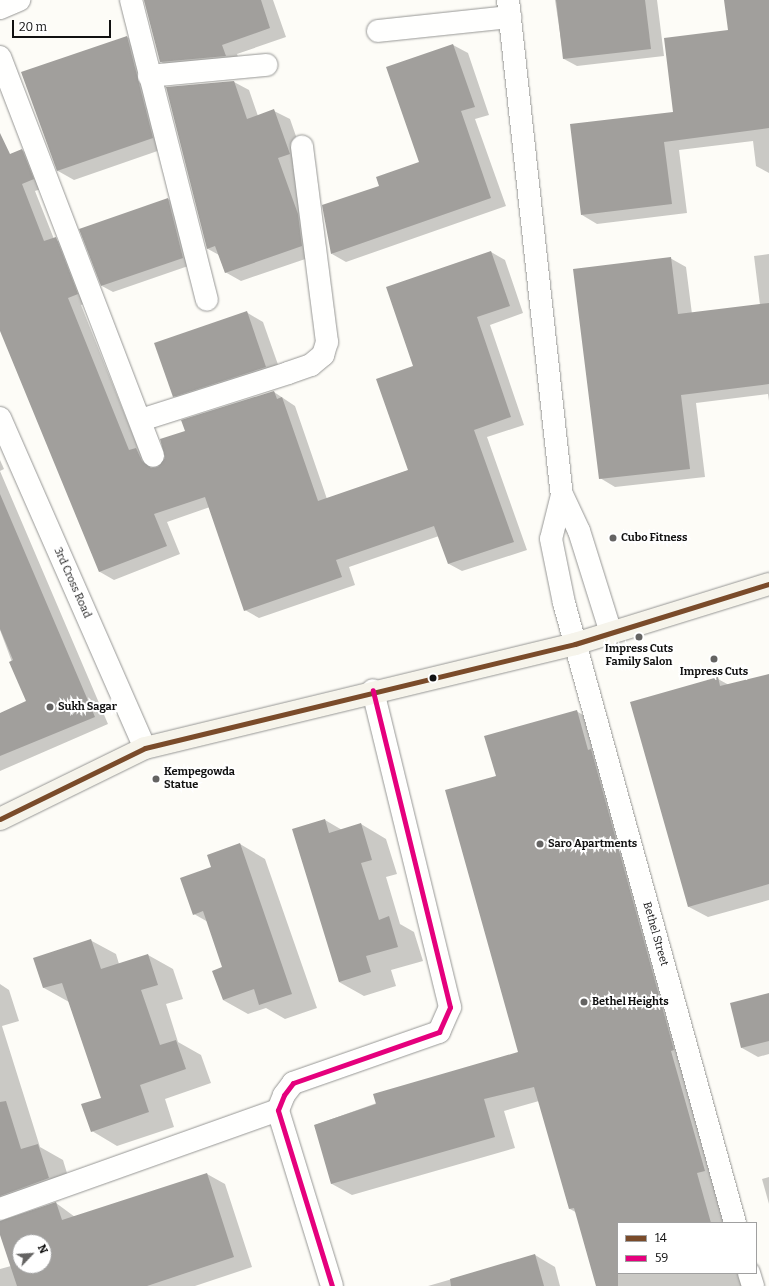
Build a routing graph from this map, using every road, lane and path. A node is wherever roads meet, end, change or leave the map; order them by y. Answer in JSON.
{"nodes":[{"id":1,"x":19,"y":0,"type":"edge"},
{"id":2,"x":131,"y":0,"type":"edge"},
{"id":3,"x":0,"y":8,"type":"edge"},
{"id":4,"x":509,"y":8,"type":"edge"},
{"id":5,"x":378,"y":30,"type":"dead end"},
{"id":6,"x":0,"y":57,"type":"edge"},
{"id":7,"x":266,"y":65,"type":"dead end"},
{"id":8,"x":149,"y":76,"type":"junction"},
{"id":9,"x":302,"y":147,"type":"dead end"},
{"id":10,"x":207,"y":300,"type":"dead end"},
{"id":11,"x":0,"y":418,"type":"edge"},
{"id":12,"x":141,"y":420,"type":"junction"},
{"id":13,"x":153,"y":456,"type":"dead end"},
{"id":14,"x":562,"y":495,"type":"junction"},
{"id":15,"x":769,"y":584,"type":"edge"},
{"id":16,"x":610,"y":633,"type":"junction"},
{"id":17,"x":574,"y":644,"type":"junction"},
{"id":18,"x":373,"y":690,"type":"junction"},
{"id":19,"x":145,"y":748,"type":"junction"},
{"id":20,"x":0,"y":819,"type":"edge"},
{"id":21,"x":278,"y":1110,"type":"junction"},
{"id":22,"x":0,"y":1209,"type":"edge"},
{"id":23,"x":736,"y":1222,"type":"edge"},
{"id":24,"x":749,"y":1274,"type":"edge"},
{"id":25,"x":332,"y":1286,"type":"edge"},
{"id":26,"x":753,"y":1286,"type":"edge"}],
"edges":[{"from":1,"to":3,"type":"street"},
{"from":2,"to":8,"type":"street"},
{"from":4,"to":5,"type":"street"},
{"from":4,"to":14,"type":"street"},
{"from":6,"to":12,"type":"street"},
{"from":7,"to":8,"type":"street"},
{"from":8,"to":10,"type":"street"},
{"from":9,"to":12,"type":"street"},
{"from":11,"to":19,"type":"street","name":"3rd Cross Road"},
{"from":12,"to":13,"type":"street"},
{"from":14,"to":16,"type":"street"},
{"from":14,"to":17,"type":"street","name":"Bethel Street"},
{"from":15,"to":16,"type":"main road"},
{"from":16,"to":17,"type":"main road"},
{"from":17,"to":18,"type":"main road"},
{"from":17,"to":23,"type":"street","name":"Bethel Street"},
{"from":18,"to":19,"type":"main road"},
{"from":18,"to":21,"type":"street"},
{"from":19,"to":20,"type":"main road"},
{"from":21,"to":22,"type":"street"},
{"from":21,"to":25,"type":"street"},
{"from":24,"to":26,"type":"street"}]}
